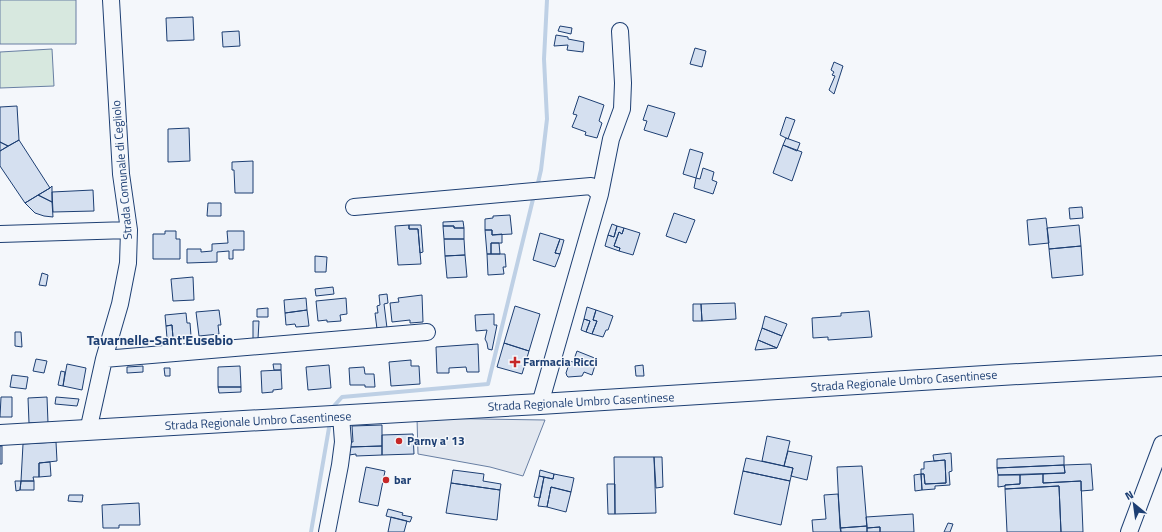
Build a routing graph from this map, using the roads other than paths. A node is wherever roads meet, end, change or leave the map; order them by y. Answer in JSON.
{"nodes":[{"id":1,"x":111,"y":0,"type":"edge"},
{"id":2,"x":620,"y":31,"type":"dead end"},
{"id":3,"x":600,"y":194,"type":"junction"},
{"id":4,"x":354,"y":207,"type":"dead end"},
{"id":5,"x":129,"y":230,"type":"junction"},
{"id":6,"x":0,"y":234,"type":"edge"},
{"id":7,"x":427,"y":332,"type":"dead end"},
{"id":8,"x":104,"y":359,"type":"junction"},
{"id":9,"x":1162,"y":366,"type":"edge"},
{"id":10,"x":540,"y":404,"type":"junction"},
{"id":11,"x":341,"y":416,"type":"junction"},
{"id":12,"x":88,"y":431,"type":"junction"},
{"id":13,"x":0,"y":435,"type":"edge"},
{"id":14,"x":1162,"y":444,"type":"edge"},
{"id":15,"x":327,"y":532,"type":"edge"},
{"id":16,"x":1129,"y":532,"type":"edge"}],
"edges":[{"from":1,"to":5,"type":"street","name":"Strada Comunale di Cegliolo"},
{"from":2,"to":3,"type":"street"},
{"from":3,"to":4,"type":"street"},
{"from":3,"to":10,"type":"street"},
{"from":5,"to":6,"type":"street"},
{"from":5,"to":8,"type":"street","name":"Strada Comunale di Cegliolo"},
{"from":7,"to":8,"type":"street"},
{"from":8,"to":12,"type":"street","name":"Strada Comunale di Cegliolo"},
{"from":9,"to":10,"type":"main road","name":"Strada Regionale Umbro Casentinese"},
{"from":10,"to":11,"type":"main road","name":"Strada Regionale Umbro Casentinese"},
{"from":11,"to":12,"type":"main road","name":"Strada Regionale Umbro Casentinese"},
{"from":11,"to":15,"type":"street"},
{"from":12,"to":13,"type":"main road","name":"Strada Regionale Umbro Casentinese"},
{"from":14,"to":16,"type":"street"}]}
